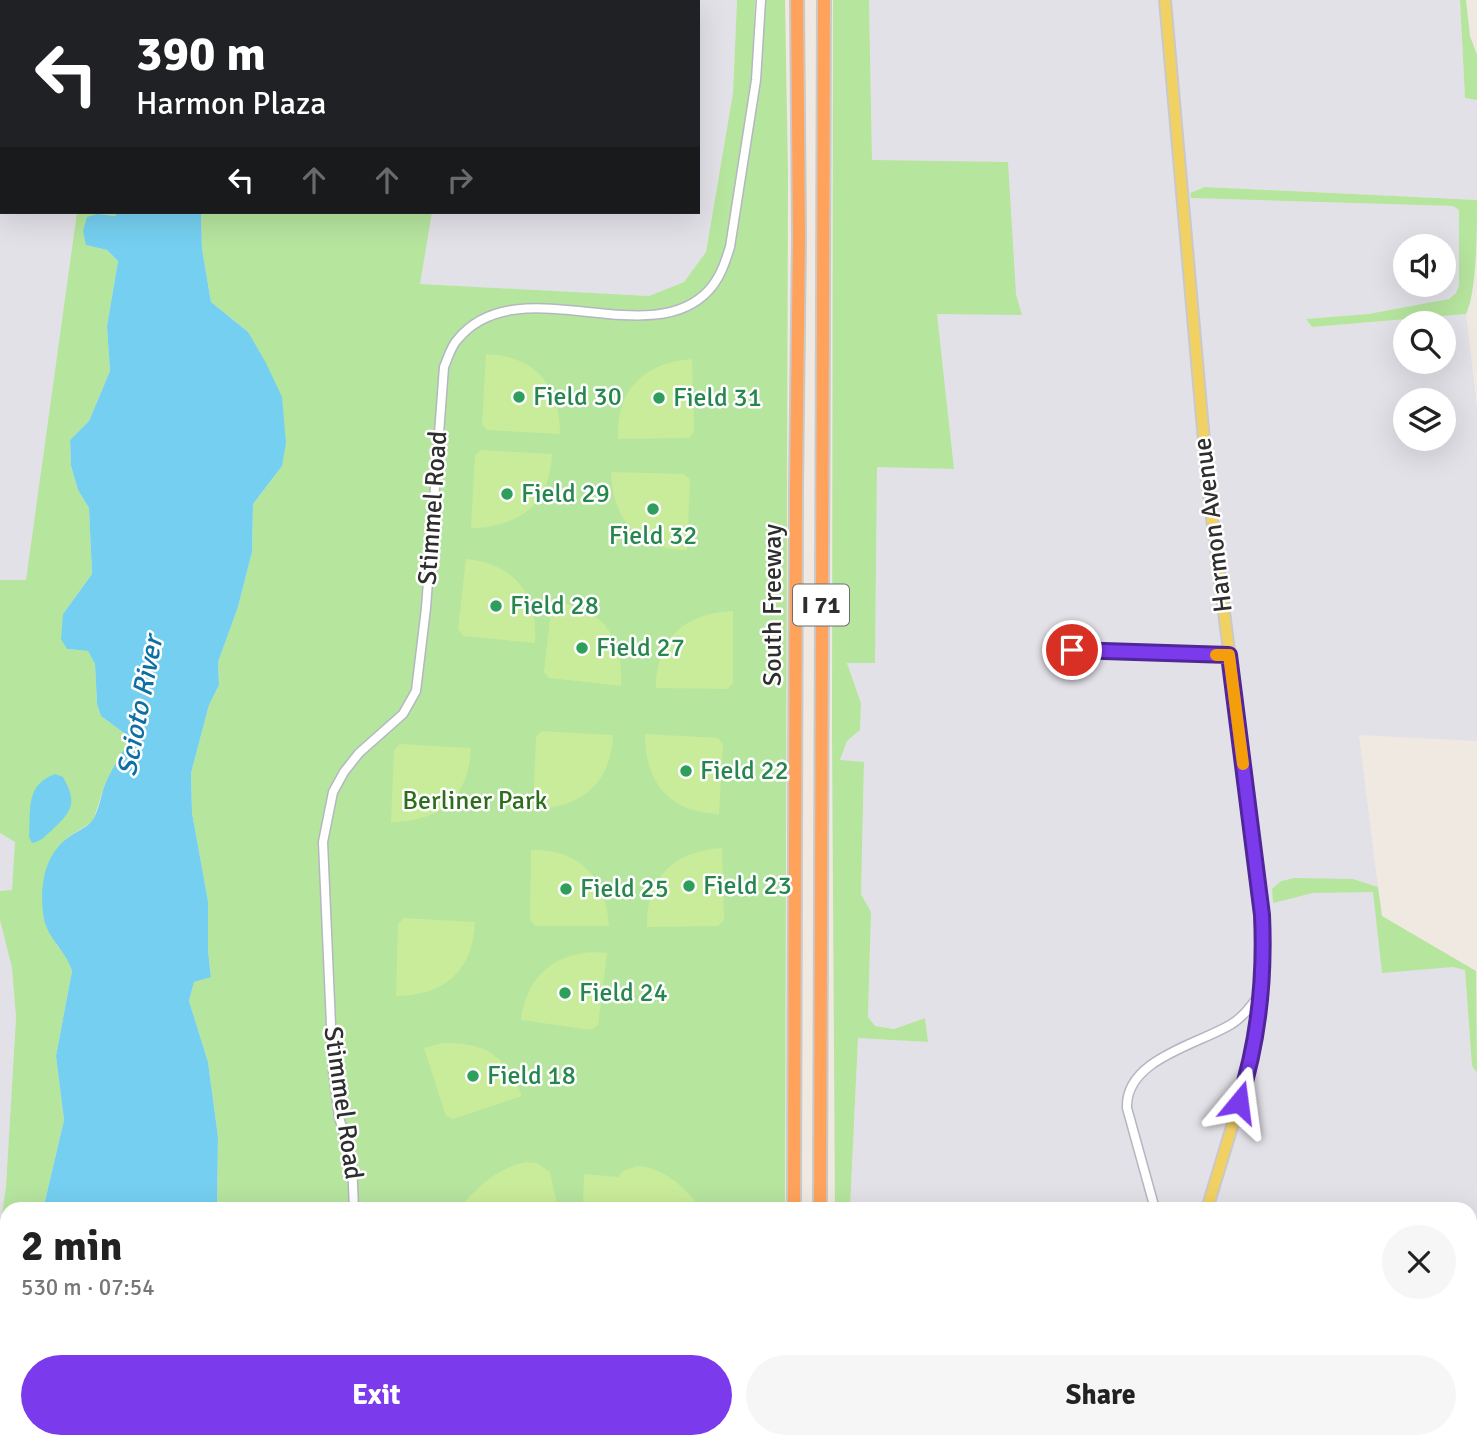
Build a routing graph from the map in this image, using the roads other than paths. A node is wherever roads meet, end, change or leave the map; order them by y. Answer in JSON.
{"nodes":[{"id":1,"x":761,"y":0,"type":"edge"},
{"id":2,"x":797,"y":0,"type":"edge"},
{"id":3,"x":824,"y":0,"type":"edge"},
{"id":4,"x":1165,"y":0,"type":"edge"},
{"id":5,"x":1053,"y":649,"type":"dead end"},
{"id":6,"x":1229,"y":655,"type":"junction"},
{"id":7,"x":1263,"y":990,"type":"junction"},
{"id":8,"x":354,"y":1202,"type":"edge"},
{"id":9,"x":794,"y":1202,"type":"edge"},
{"id":10,"x":820,"y":1202,"type":"edge"},
{"id":11,"x":1153,"y":1202,"type":"edge"},
{"id":12,"x":1209,"y":1202,"type":"edge"}],
"edges":[{"from":1,"to":8,"type":"street","name":"Stimmel Road"},
{"from":2,"to":9,"type":"highway","name":"South Freeway","number":"I 71"},
{"from":3,"to":10,"type":"highway","name":"South Freeway","number":"I 71"},
{"from":4,"to":6,"type":"main road","name":"Harmon Avenue"},
{"from":5,"to":6,"type":"street"},
{"from":6,"to":7,"type":"main road","name":"Harmon Avenue"},
{"from":7,"to":11,"type":"street"},
{"from":7,"to":12,"type":"main road","name":"Harmon Avenue"}]}
